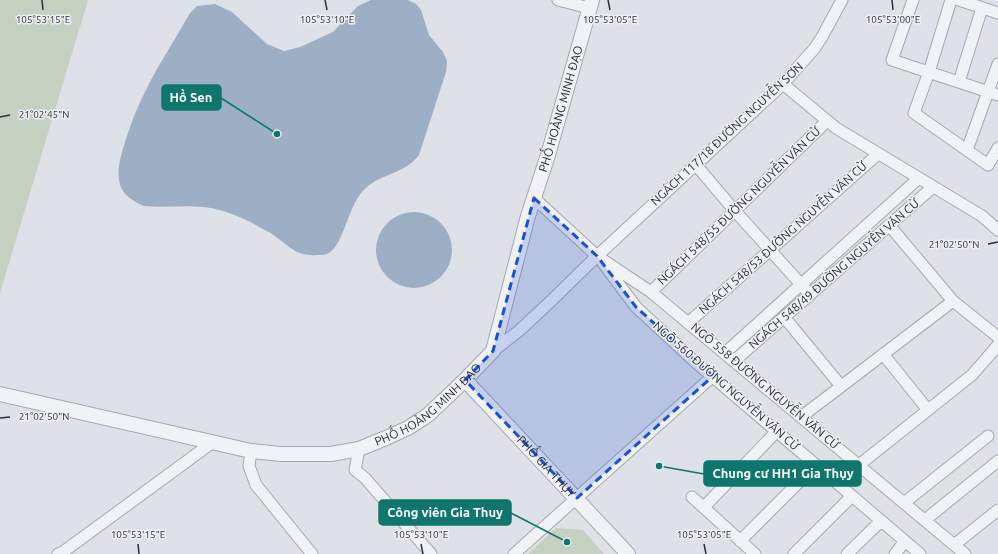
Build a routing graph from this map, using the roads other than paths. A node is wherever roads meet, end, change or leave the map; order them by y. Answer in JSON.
{"nodes":[{"id":1,"x":558,"y":0,"type":"edge"},
{"id":2,"x":842,"y":0,"type":"edge"},
{"id":3,"x":913,"y":0,"type":"edge"},
{"id":4,"x":951,"y":0,"type":"edge"},
{"id":5,"x":959,"y":0,"type":"edge"},
{"id":6,"x":591,"y":4,"type":"edge"},
{"id":7,"x":982,"y":8,"type":"junction"},
{"id":8,"x":998,"y":13,"type":"edge"},
{"id":9,"x":998,"y":64,"type":"edge"},
{"id":10,"x":929,"y":72,"type":"junction"},
{"id":11,"x":958,"y":82,"type":"junction"},
{"id":12,"x":783,"y":84,"type":"junction"},
{"id":13,"x":993,"y":93,"type":"edge"},
{"id":14,"x":827,"y":121,"type":"junction"},
{"id":15,"x":998,"y":148,"type":"edge"},
{"id":16,"x":967,"y":150,"type":"junction"},
{"id":17,"x":878,"y":154,"type":"junction"},
{"id":18,"x":696,"y":165,"type":"junction"},
{"id":19,"x":919,"y":178,"type":"junction"},
{"id":20,"x":933,"y":187,"type":"junction"},
{"id":21,"x":534,"y":198,"type":"junction"},
{"id":22,"x":735,"y":211,"type":"junction"},
{"id":23,"x":889,"y":225,"type":"junction"},
{"id":24,"x":998,"y":230,"type":"edge"},
{"id":25,"x":770,"y":250,"type":"junction"},
{"id":26,"x":597,"y":256,"type":"junction"},
{"id":27,"x":801,"y":284,"type":"junction"},
{"id":28,"x":651,"y":292,"type":"junction"},
{"id":29,"x":810,"y":294,"type":"junction"},
{"id":30,"x":953,"y":300,"type":"junction"},
{"id":31,"x":784,"y":317,"type":"junction"},
{"id":32,"x":688,"y":323,"type":"junction"},
{"id":33,"x":998,"y":337,"type":"edge"},
{"id":34,"x":998,"y":345,"type":"edge"},
{"id":35,"x":493,"y":351,"type":"junction"},
{"id":36,"x":725,"y":353,"type":"junction"},
{"id":37,"x":883,"y":354,"type":"junction"},
{"id":38,"x":734,"y":361,"type":"junction"},
{"id":39,"x":712,"y":376,"type":"junction"},
{"id":40,"x":465,"y":380,"type":"junction"},
{"id":41,"x":841,"y":386,"type":"junction"},
{"id":42,"x":0,"y":394,"type":"edge"},
{"id":43,"x":928,"y":410,"type":"junction"},
{"id":44,"x":801,"y":417,"type":"junction"},
{"id":45,"x":777,"y":431,"type":"junction"},
{"id":46,"x":988,"y":436,"type":"dead end"},
{"id":47,"x":213,"y":442,"type":"junction"},
{"id":48,"x":359,"y":449,"type":"junction"},
{"id":49,"x":250,"y":451,"type":"junction"},
{"id":50,"x":998,"y":461,"type":"edge"},
{"id":51,"x":816,"y":465,"type":"junction"},
{"id":52,"x":859,"y":466,"type":"junction"},
{"id":53,"x":852,"y":496,"type":"junction"},
{"id":54,"x":692,"y":497,"type":"dead end"},
{"id":55,"x":577,"y":498,"type":"junction"},
{"id":56,"x":904,"y":503,"type":"junction"},
{"id":57,"x":704,"y":507,"type":"junction"},
{"id":58,"x":998,"y":510,"type":"edge"},
{"id":59,"x":925,"y":520,"type":"junction"},
{"id":60,"x":881,"y":521,"type":"junction"},
{"id":61,"x":740,"y":541,"type":"junction"},
{"id":62,"x":905,"y":541,"type":"junction"},
{"id":63,"x":954,"y":545,"type":"junction"},
{"id":64,"x":62,"y":553,"type":"edge"},
{"id":65,"x":312,"y":554,"type":"edge"},
{"id":66,"x":431,"y":554,"type":"edge"},
{"id":67,"x":514,"y":554,"type":"edge"},
{"id":68,"x":628,"y":554,"type":"edge"},
{"id":69,"x":755,"y":554,"type":"edge"},
{"id":70,"x":794,"y":554,"type":"edge"},
{"id":71,"x":848,"y":554,"type":"edge"},
{"id":72,"x":895,"y":554,"type":"edge"},
{"id":73,"x":920,"y":554,"type":"edge"},
{"id":74,"x":965,"y":554,"type":"edge"}],
"edges":[{"from":1,"to":6,"type":"street"},
{"from":2,"to":12,"type":"street","name":"NGÁCH 117/18 ĐƯỜNG NGUYỄN SƠN"},
{"from":3,"to":10,"type":"street"},
{"from":4,"to":10,"type":"street"},
{"from":5,"to":7,"type":"street"},
{"from":6,"to":21,"type":"street","name":"PHỐ HOÀNG MINH ĐẠO"},
{"from":7,"to":8,"type":"street"},
{"from":7,"to":11,"type":"street"},
{"from":9,"to":13,"type":"street"},
{"from":10,"to":11,"type":"street"},
{"from":10,"to":16,"type":"street"},
{"from":11,"to":13,"type":"street"},
{"from":12,"to":14,"type":"street"},
{"from":12,"to":18,"type":"street","name":"NGÁCH 117/18 ĐƯỜNG NGUYỄN SƠN"},
{"from":13,"to":16,"type":"street"},
{"from":14,"to":17,"type":"street"},
{"from":14,"to":22,"type":"street","name":"NGÁCH 548/55 ĐƯỜNG NGUYỄN VĂN CỪ"},
{"from":15,"to":16,"type":"street"},
{"from":17,"to":19,"type":"street"},
{"from":17,"to":25,"type":"street","name":"NGÁCH 548/53 ĐƯỜNG NGUYỄN VĂN CỪ"},
{"from":18,"to":22,"type":"street"},
{"from":18,"to":26,"type":"street","name":"NGÁCH 117/18 ĐƯỜNG NGUYỄN SƠN"},
{"from":19,"to":20,"type":"street"},
{"from":19,"to":27,"type":"street","name":"NGÁCH 548/49 ĐƯỜNG NGUYỄN VĂN CỪ"},
{"from":20,"to":23,"type":"street","name":"NGÁCH 548/49 ĐƯỜNG NGUYỄN VĂN CỪ"},
{"from":20,"to":24,"type":"street"},
{"from":21,"to":26,"type":"street"},
{"from":21,"to":35,"type":"street","name":"PHỐ HOÀNG MINH ĐẠO"},
{"from":22,"to":25,"type":"street"},
{"from":22,"to":28,"type":"street","name":"NGÁCH 548/55 ĐƯỜNG NGUYỄN VĂN CỪ"},
{"from":23,"to":29,"type":"street","name":"NGÁCH 548/49 ĐƯỜNG NGUYỄN VĂN CỪ"},
{"from":23,"to":30,"type":"street"},
{"from":25,"to":27,"type":"street"},
{"from":25,"to":32,"type":"street","name":"NGÁCH 548/53 ĐƯỜNG NGUYỄN VĂN CỪ"},
{"from":26,"to":28,"type":"street","name":"NGÕ 558 ĐƯỜNG NGUYỄN VĂN CỪ"},
{"from":26,"to":35,"type":"street","name":"NGÁCH 117/18 ĐƯỜNG NGUYỄN SƠN"},
{"from":26,"to":39,"type":"street","name":"NGÕ 560 ĐƯỜNG NGUYỄN VĂN CỪ"},
{"from":27,"to":29,"type":"street"},
{"from":27,"to":36,"type":"street","name":"NGÁCH 548/49 ĐƯỜNG NGUYỄN VĂN CỪ"},
{"from":28,"to":32,"type":"street","name":"NGÕ 558 ĐƯỜNG NGUYỄN VĂN CỪ"},
{"from":29,"to":31,"type":"street","name":"NGÁCH 548/49 ĐƯỜNG NGUYỄN VĂN CỪ"},
{"from":30,"to":33,"type":"street"},
{"from":30,"to":37,"type":"street"},
{"from":31,"to":38,"type":"street","name":"NGÁCH 548/49 ĐƯỜNG NGUYỄN VĂN CỪ"},
{"from":31,"to":41,"type":"street"},
{"from":32,"to":36,"type":"street","name":"NGÕ 558 ĐƯỜNG NGUYỄN VĂN CỪ"},
{"from":34,"to":43,"type":"street"},
{"from":35,"to":40,"type":"street","name":"PHỐ HOÀNG MINH ĐẠO"},
{"from":36,"to":38,"type":"street","name":"NGÕ 558 ĐƯỜNG NGUYỄN VĂN CỪ"},
{"from":37,"to":41,"type":"street"},
{"from":37,"to":43,"type":"street"},
{"from":38,"to":44,"type":"street","name":"NGÕ 558 ĐƯỜNG NGUYỄN VĂN CỪ"},
{"from":39,"to":45,"type":"street","name":"NGÕ 560 ĐƯỜNG NGUYỄN VĂN CỪ"},
{"from":39,"to":55,"type":"street"},
{"from":40,"to":48,"type":"street","name":"PHỐ HOÀNG MINH ĐẠO"},
{"from":40,"to":55,"type":"street","name":"PHỐ GIA THỤY"},
{"from":41,"to":44,"type":"street"},
{"from":42,"to":47,"type":"street","name":"PHỐ HOÀNG MINH ĐẠO"},
{"from":43,"to":52,"type":"street"},
{"from":44,"to":52,"type":"street","name":"NGÕ 558 ĐƯỜNG NGUYỄN VĂN CỪ"},
{"from":45,"to":51,"type":"street","name":"NGÕ 560 ĐƯỜNG NGUYỄN VĂN CỪ"},
{"from":45,"to":57,"type":"street"},
{"from":46,"to":56,"type":"street"},
{"from":47,"to":49,"type":"street","name":"PHỐ HOÀNG MINH ĐẠO"},
{"from":47,"to":64,"type":"street"},
{"from":48,"to":49,"type":"street","name":"PHỐ HOÀNG MINH ĐẠO"},
{"from":48,"to":66,"type":"street"},
{"from":49,"to":65,"type":"street"},
{"from":50,"to":59,"type":"street"},
{"from":51,"to":53,"type":"street","name":"NGÕ 560 ĐƯỜNG NGUYỄN VĂN CỪ"},
{"from":51,"to":61,"type":"street"},
{"from":52,"to":56,"type":"street","name":"NGÕ 558 ĐƯỜNG NGUYỄN VĂN CỪ"},
{"from":53,"to":60,"type":"street","name":"NGÕ 560 ĐƯỜNG NGUYỄN VĂN CỪ"},
{"from":53,"to":70,"type":"street"},
{"from":54,"to":57,"type":"street"},
{"from":55,"to":67,"type":"street"},
{"from":55,"to":68,"type":"street","name":"PHỐ GIA THỤY"},
{"from":56,"to":59,"type":"street","name":"NGÕ 558 ĐƯỜNG NGUYỄN VĂN CỪ"},
{"from":57,"to":61,"type":"street"},
{"from":58,"to":63,"type":"street"},
{"from":59,"to":63,"type":"street","name":"NGÕ 558 ĐƯỜNG NGUYỄN VĂN CỪ"},
{"from":60,"to":62,"type":"street","name":"NGÕ 560 ĐƯỜNG NGUYỄN VĂN CỪ"},
{"from":60,"to":71,"type":"street"},
{"from":61,"to":69,"type":"street"},
{"from":62,"to":72,"type":"street"},
{"from":62,"to":73,"type":"street","name":"NGÕ 560 ĐƯỜNG NGUYỄN VĂN CỪ"},
{"from":63,"to":74,"type":"street","name":"NGÕ 558 ĐƯỜNG NGUYỄN VĂN CỪ"}]}
